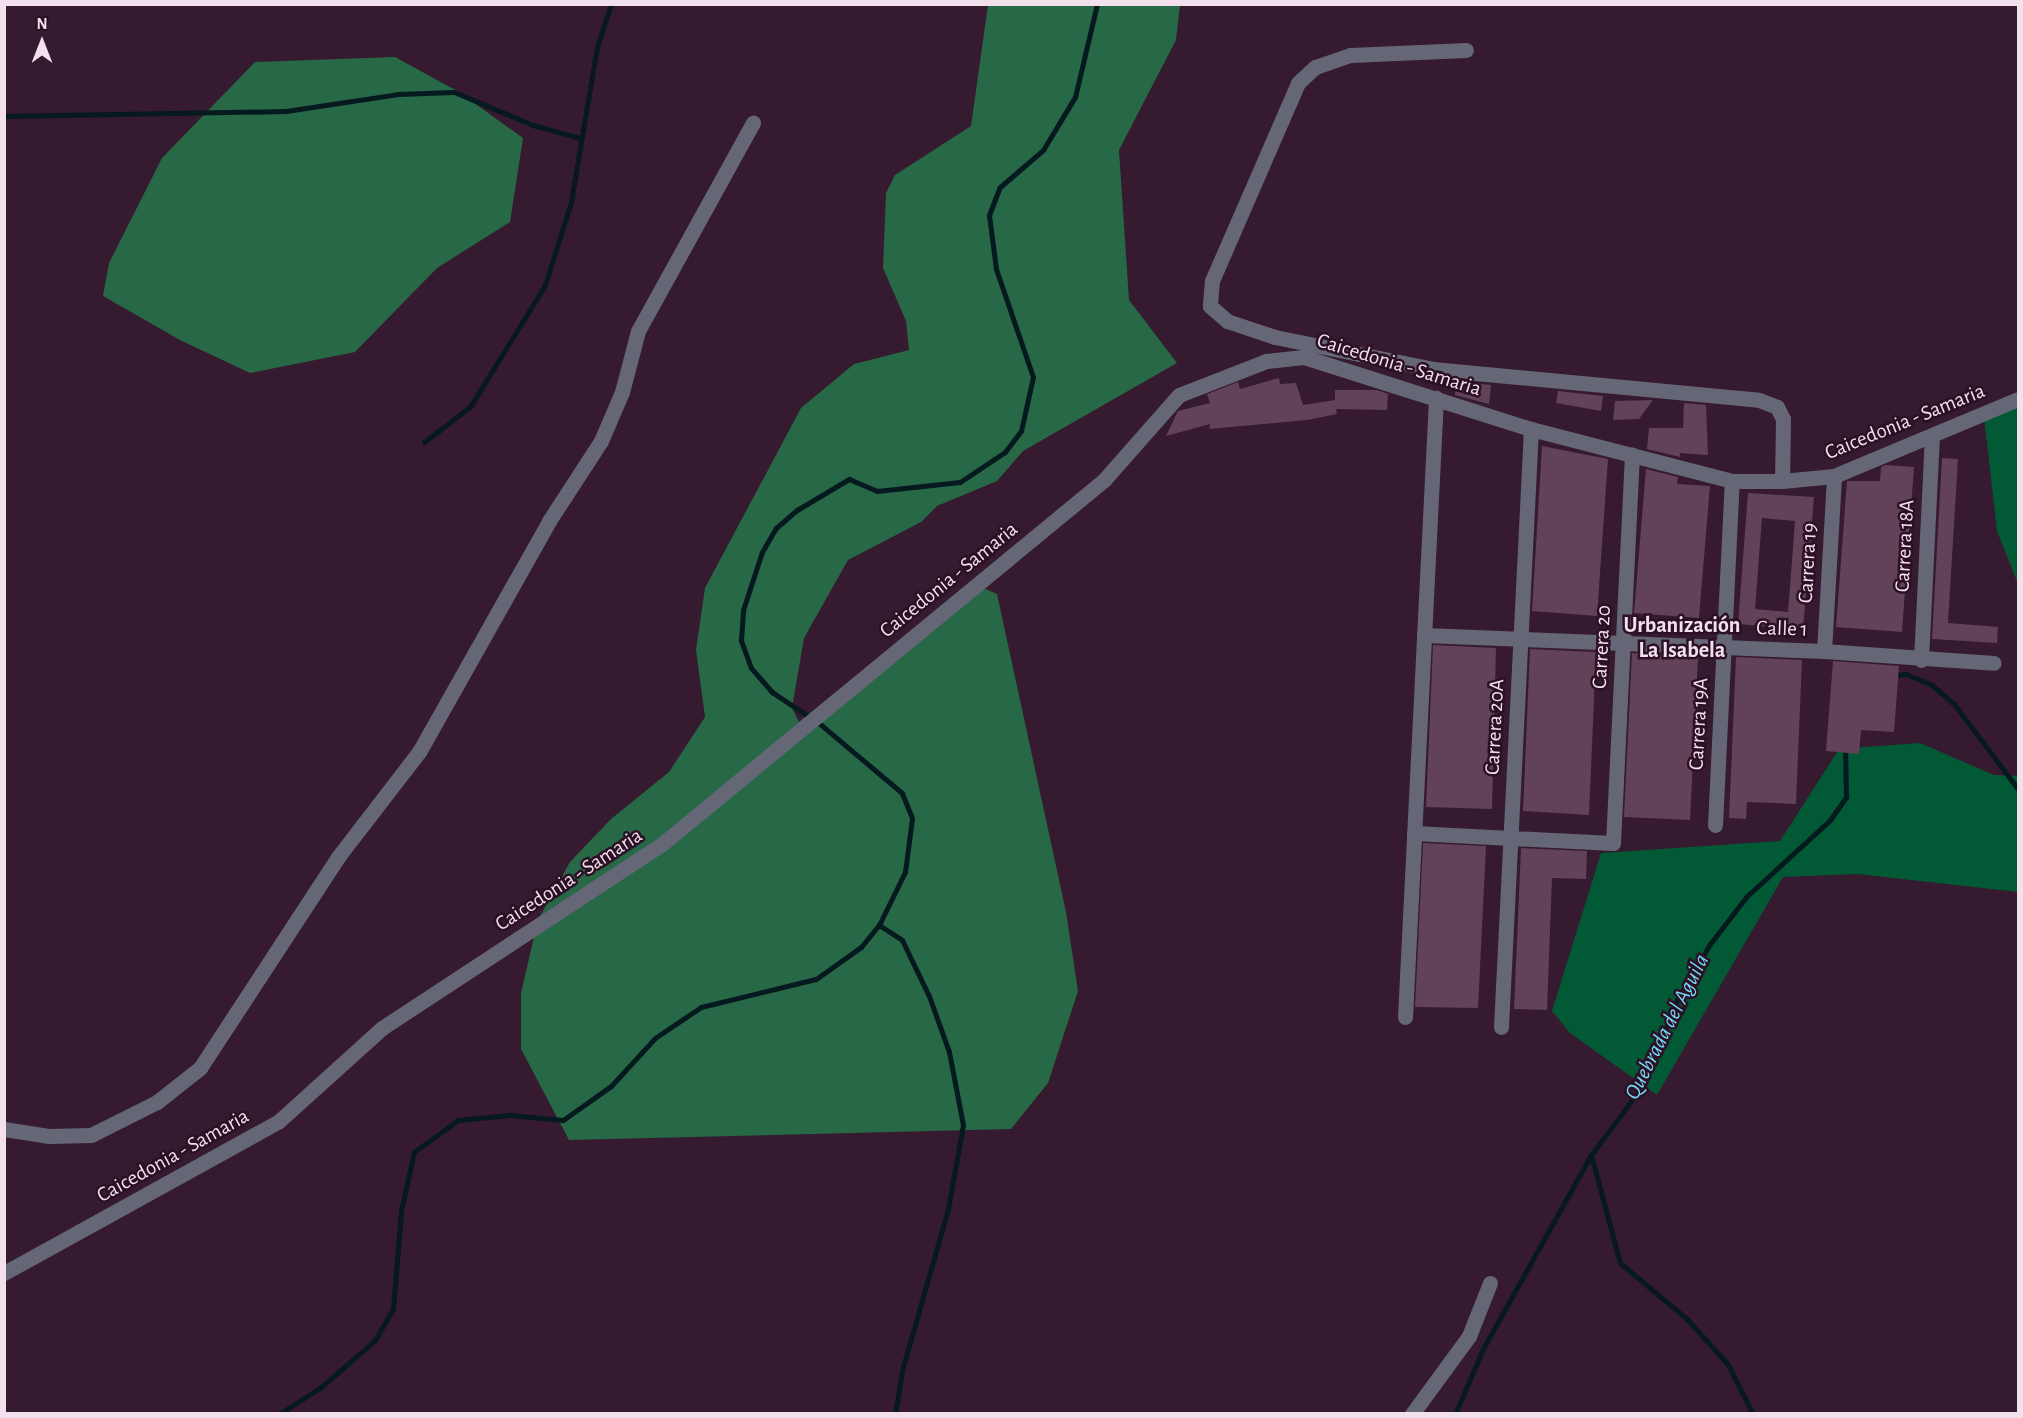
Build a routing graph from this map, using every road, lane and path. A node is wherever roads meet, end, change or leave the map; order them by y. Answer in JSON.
{"nodes":[{"id":1,"x":1466,"y":50,"type":"dead end"},
{"id":2,"x":753,"y":123,"type":"dead end"},
{"id":3,"x":1436,"y":398,"type":"junction"},
{"id":4,"x":2019,"y":399,"type":"edge"},
{"id":5,"x":1531,"y":429,"type":"junction"},
{"id":6,"x":1932,"y":435,"type":"junction"},
{"id":7,"x":1632,"y":454,"type":"junction"},
{"id":8,"x":1834,"y":476,"type":"junction"},
{"id":9,"x":1732,"y":481,"type":"junction"},
{"id":10,"x":1782,"y":481,"type":"junction"},
{"id":11,"x":1424,"y":635,"type":"junction"},
{"id":12,"x":1520,"y":640,"type":"junction"},
{"id":13,"x":1623,"y":645,"type":"junction"},
{"id":14,"x":1725,"y":648,"type":"junction"},
{"id":15,"x":1824,"y":651,"type":"junction"},
{"id":16,"x":1921,"y":660,"type":"junction"},
{"id":17,"x":1994,"y":663,"type":"dead end"},
{"id":18,"x":1715,"y":825,"type":"dead end"},
{"id":19,"x":1414,"y":833,"type":"junction"},
{"id":20,"x":1510,"y":837,"type":"junction"},
{"id":21,"x":1405,"y":1017,"type":"dead end"},
{"id":22,"x":1501,"y":1027,"type":"dead end"},
{"id":23,"x":4,"y":1129,"type":"edge"},
{"id":24,"x":4,"y":1273,"type":"edge"},
{"id":25,"x":1490,"y":1283,"type":"dead end"},
{"id":26,"x":1412,"y":1413,"type":"edge"}],
"edges":[{"from":1,"to":10,"type":"street"},
{"from":2,"to":23,"type":"street"},
{"from":3,"to":5,"type":"street","name":"Caicedonia - Samaria"},
{"from":3,"to":11,"type":"street"},
{"from":3,"to":24,"type":"street","name":"Caicedonia - Samaria"},
{"from":4,"to":6,"type":"street","name":"Caicedonia - Samaria"},
{"from":5,"to":7,"type":"street","name":"Caicedonia - Samaria"},
{"from":5,"to":12,"type":"street","name":"Carrera 20A"},
{"from":6,"to":8,"type":"street","name":"Caicedonia - Samaria"},
{"from":6,"to":16,"type":"street","name":"Carrera 18A"},
{"from":7,"to":9,"type":"street","name":"Caicedonia - Samaria"},
{"from":7,"to":13,"type":"street","name":"Carrera 20"},
{"from":8,"to":10,"type":"street","name":"Caicedonia - Samaria"},
{"from":8,"to":15,"type":"street","name":"Carrera 19"},
{"from":9,"to":10,"type":"street","name":"Caicedonia - Samaria"},
{"from":9,"to":14,"type":"street","name":"Carrera 19A"},
{"from":11,"to":12,"type":"street","name":"Calle 1"},
{"from":11,"to":19,"type":"street"},
{"from":12,"to":13,"type":"street","name":"Calle 1"},
{"from":12,"to":20,"type":"street","name":"Carrera 20A"},
{"from":13,"to":14,"type":"street","name":"Calle 1"},
{"from":13,"to":20,"type":"street","name":"Carrera 20"},
{"from":14,"to":15,"type":"street","name":"Calle 1"},
{"from":14,"to":18,"type":"street","name":"Carrera 19A"},
{"from":15,"to":16,"type":"street","name":"Calle 1"},
{"from":16,"to":17,"type":"street","name":"Calle 1"},
{"from":19,"to":20,"type":"street"},
{"from":19,"to":21,"type":"street"},
{"from":20,"to":22,"type":"street","name":"Carrera 20A"},
{"from":25,"to":26,"type":"street"}]}
